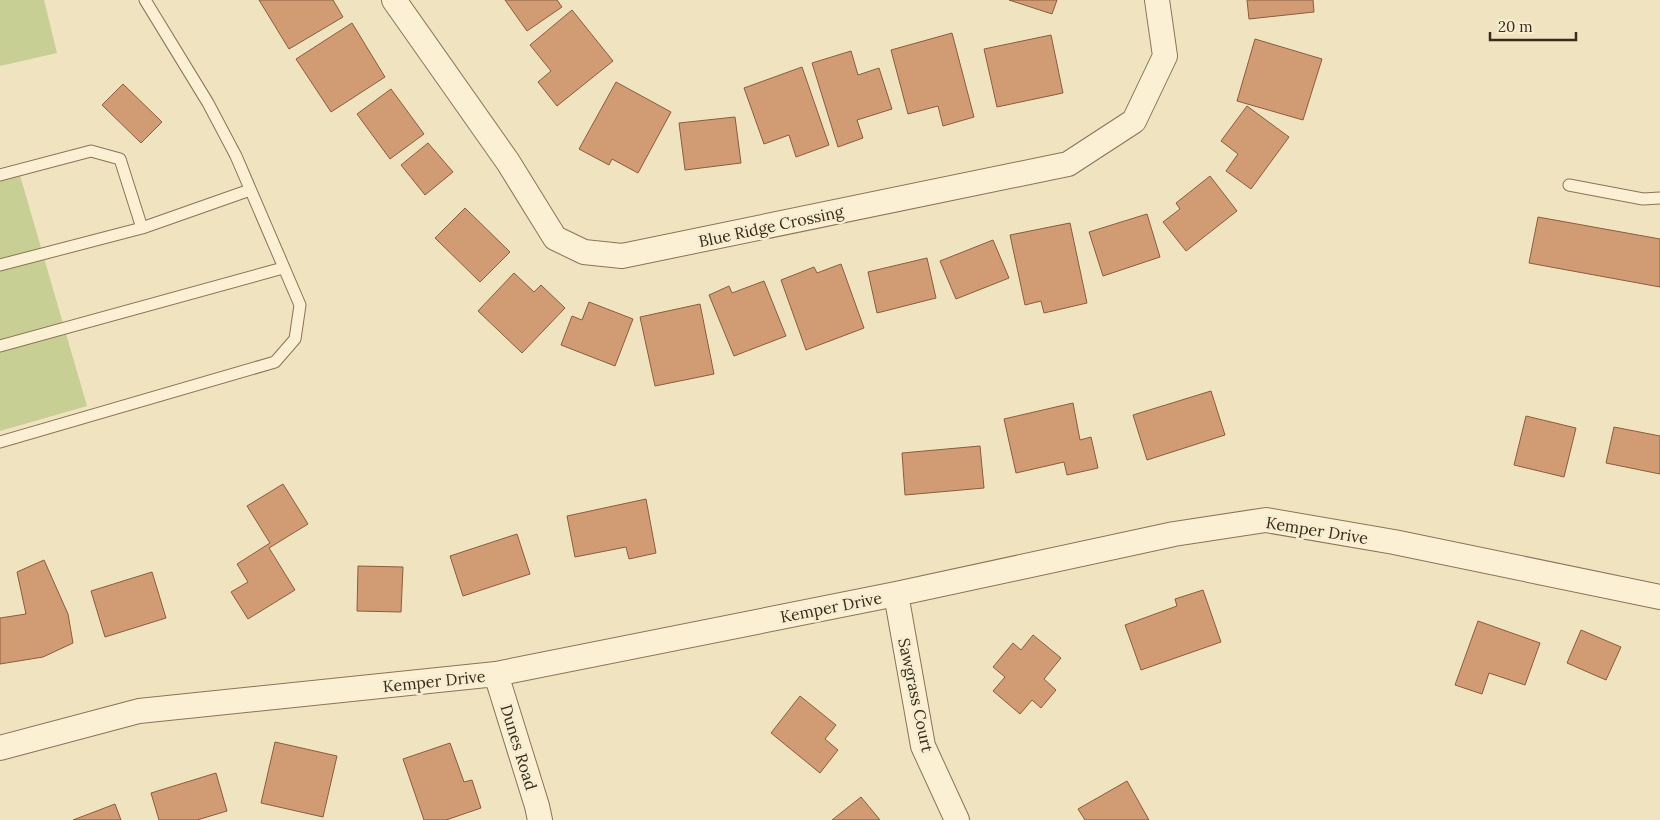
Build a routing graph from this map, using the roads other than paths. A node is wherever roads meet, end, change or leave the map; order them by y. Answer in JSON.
{"nodes":[{"id":1,"x":145,"y":0,"type":"edge"},
{"id":2,"x":394,"y":0,"type":"edge"},
{"id":3,"x":1157,"y":0,"type":"edge"},
{"id":4,"x":0,"y":175,"type":"edge"},
{"id":5,"x":1569,"y":184,"type":"dead end"},
{"id":6,"x":250,"y":190,"type":"junction"},
{"id":7,"x":1660,"y":198,"type":"edge"},
{"id":8,"x":142,"y":228,"type":"junction"},
{"id":9,"x":0,"y":265,"type":"edge"},
{"id":10,"x":283,"y":268,"type":"junction"},
{"id":11,"x":0,"y":346,"type":"edge"},
{"id":12,"x":0,"y":442,"type":"edge"},
{"id":13,"x":896,"y":594,"type":"junction"},
{"id":14,"x":1660,"y":597,"type":"edge"},
{"id":15,"x":496,"y":674,"type":"junction"},
{"id":16,"x":0,"y":748,"type":"edge"},
{"id":17,"x":540,"y":820,"type":"edge"},
{"id":18,"x":957,"y":820,"type":"edge"}],
"edges":[{"from":1,"to":6,"type":"lane"},
{"from":2,"to":3,"type":"street","name":"Blue Ridge Crossing"},
{"from":4,"to":8,"type":"lane"},
{"from":5,"to":7,"type":"lane"},
{"from":6,"to":8,"type":"lane"},
{"from":6,"to":10,"type":"lane"},
{"from":8,"to":9,"type":"lane"},
{"from":10,"to":11,"type":"lane"},
{"from":10,"to":12,"type":"lane"},
{"from":13,"to":14,"type":"street","name":"Kemper Drive"},
{"from":13,"to":15,"type":"street","name":"Kemper Drive"},
{"from":13,"to":18,"type":"street","name":"Sawgrass Court"},
{"from":15,"to":16,"type":"street","name":"Kemper Drive"},
{"from":15,"to":17,"type":"street","name":"Dunes Road"}]}
